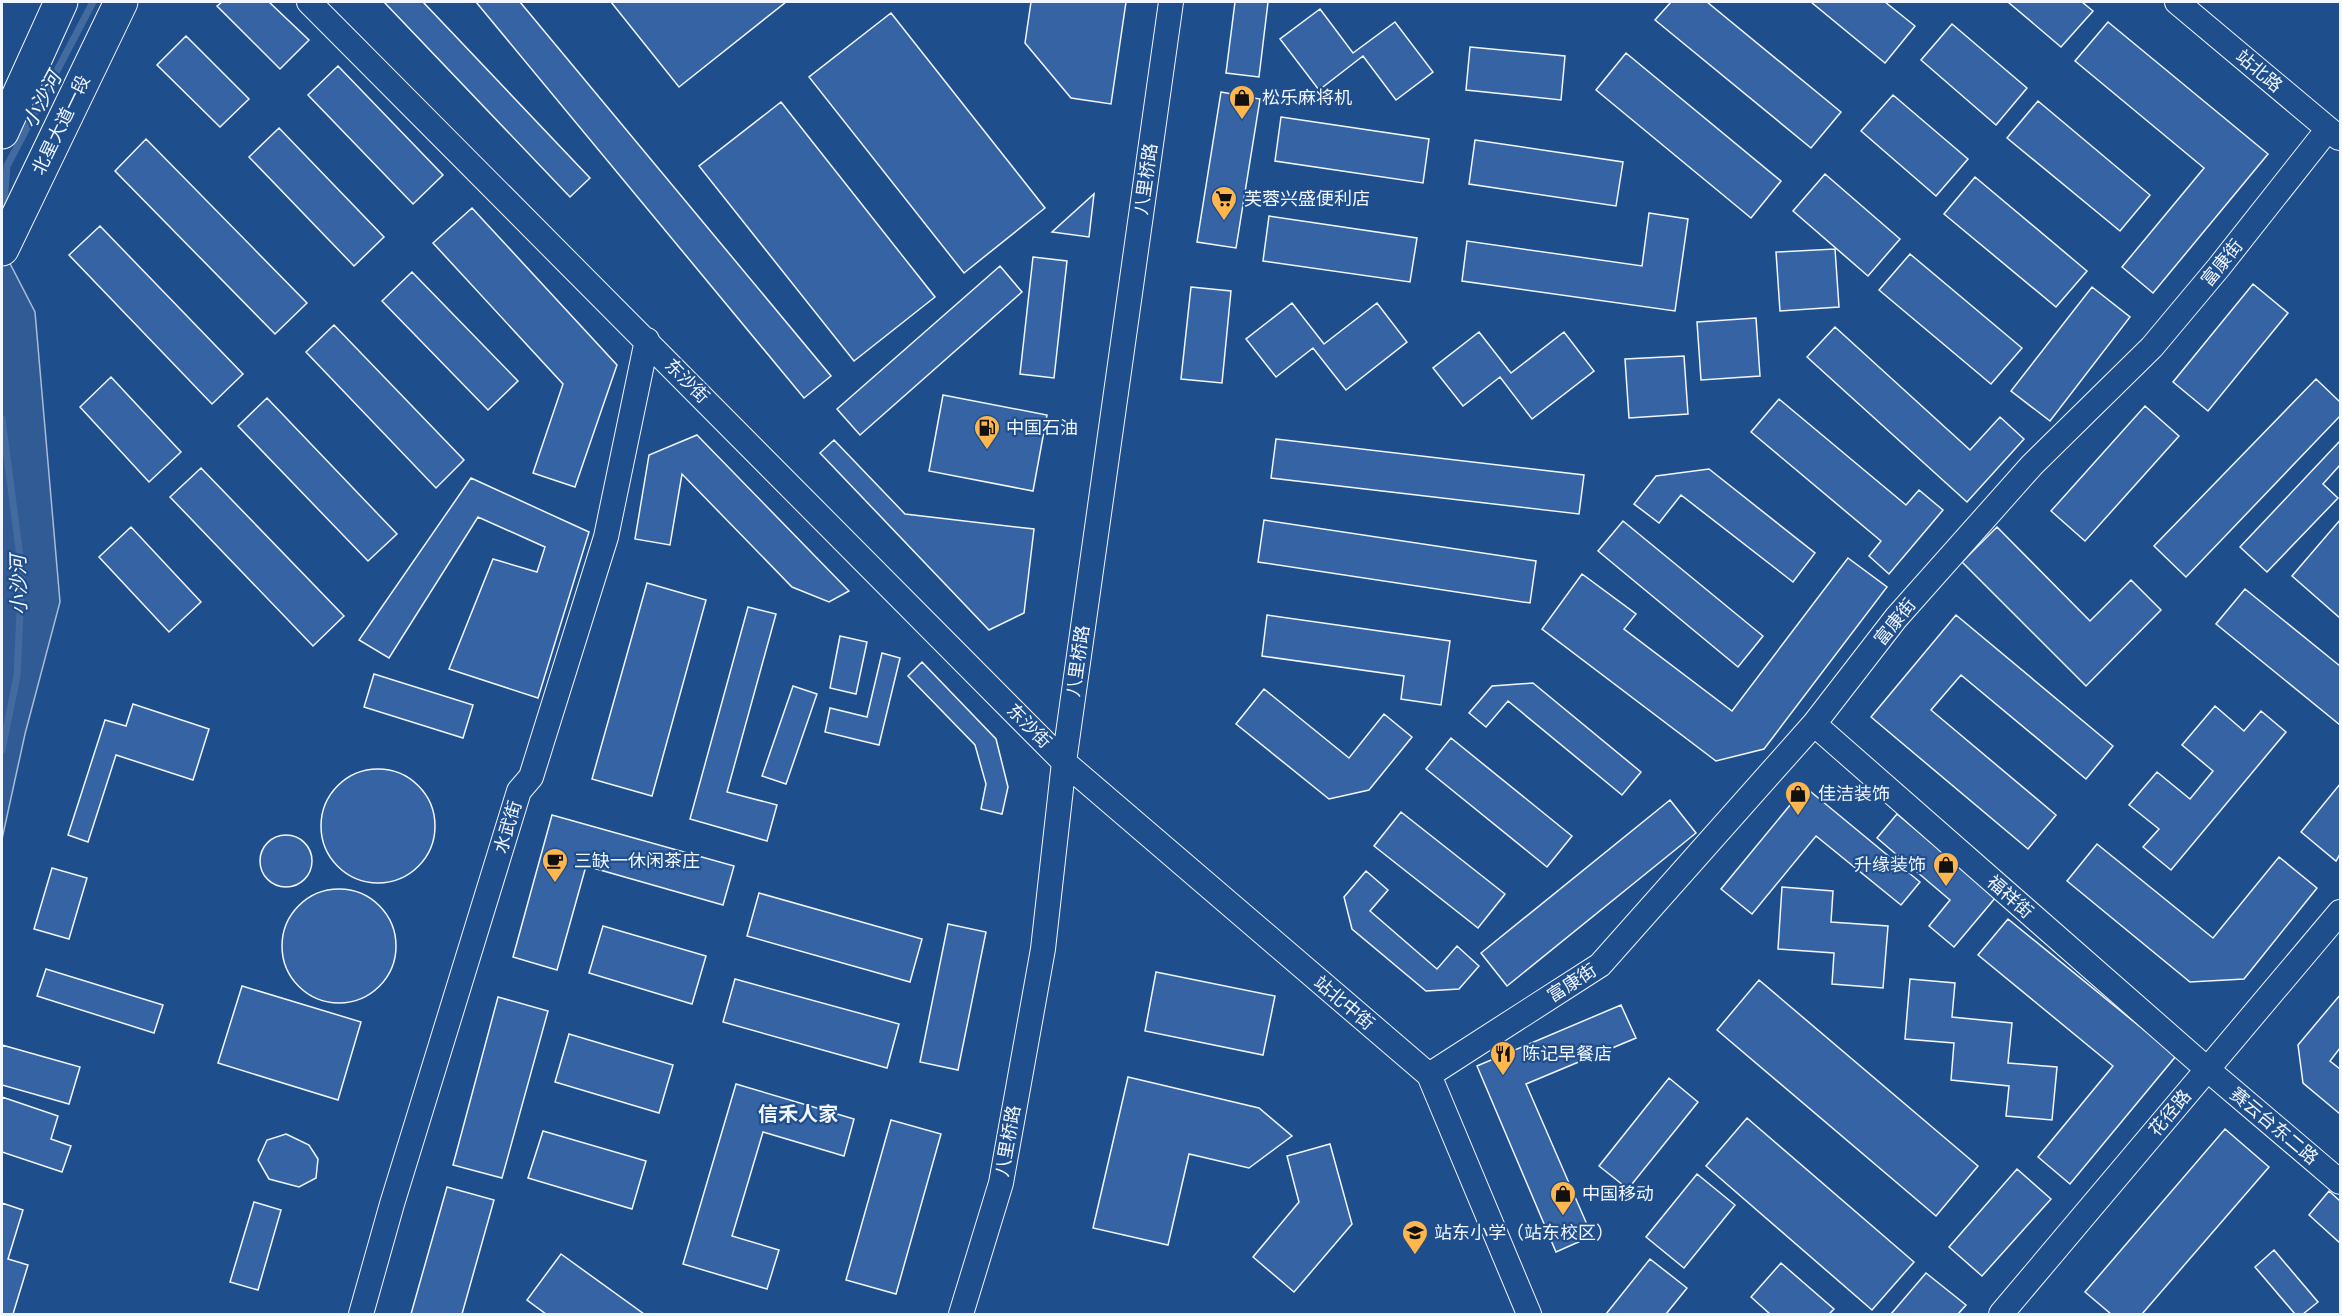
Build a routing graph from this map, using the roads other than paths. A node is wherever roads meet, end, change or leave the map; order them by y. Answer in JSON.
{"nodes":[{"id":1,"x":61,"y":2,"type":"edge"},
{"id":2,"x":121,"y":2,"type":"edge"},
{"id":3,"x":309,"y":2,"type":"edge"},
{"id":4,"x":1171,"y":2,"type":"edge"},
{"id":5,"x":2177,"y":2,"type":"edge"},
{"id":6,"x":2,"y":132,"type":"edge"},
{"id":7,"x":2334,"y":134,"type":"edge"},
{"id":8,"x":2,"y":249,"type":"edge"},
{"id":9,"x":647,"y":340,"type":"junction"},
{"id":10,"x":1814,"y":724,"type":"junction"},
{"id":11,"x":1064,"y":762,"type":"junction"},
{"id":12,"x":2340,"y":912,"type":"edge"},
{"id":13,"x":2207,"y":1070,"type":"junction"},
{"id":14,"x":1428,"y":1075,"type":"junction"},
{"id":15,"x":2340,"y":1182,"type":"edge"},
{"id":16,"x":361,"y":1314,"type":"edge"},
{"id":17,"x":961,"y":1314,"type":"edge"},
{"id":18,"x":1529,"y":1314,"type":"edge"},
{"id":19,"x":2001,"y":1314,"type":"edge"}],
"edges":[{"from":1,"to":6,"type":"highway"},
{"from":2,"to":8,"type":"highway","name":"北星大道一段"},
{"from":3,"to":9,"type":"street","name":"东沙街"},
{"from":4,"to":11,"type":"street","name":"八里桥路"},
{"from":5,"to":7,"type":"street","name":"站北路"},
{"from":7,"to":10,"type":"street","name":"富康街"},
{"from":9,"to":11,"type":"street","name":"东沙街"},
{"from":9,"to":16,"type":"street","name":"水武街"},
{"from":10,"to":13,"type":"street","name":"福祥街"},
{"from":10,"to":14,"type":"street","name":"富康街"},
{"from":11,"to":14,"type":"street","name":"站北中街"},
{"from":11,"to":17,"type":"street","name":"八里桥路"},
{"from":12,"to":13,"type":"street","name":"花径路"},
{"from":13,"to":15,"type":"street","name":"赛云台东二路"},
{"from":13,"to":19,"type":"street","name":"花径路"},
{"from":14,"to":18,"type":"street","name":"站北中街"}]}
